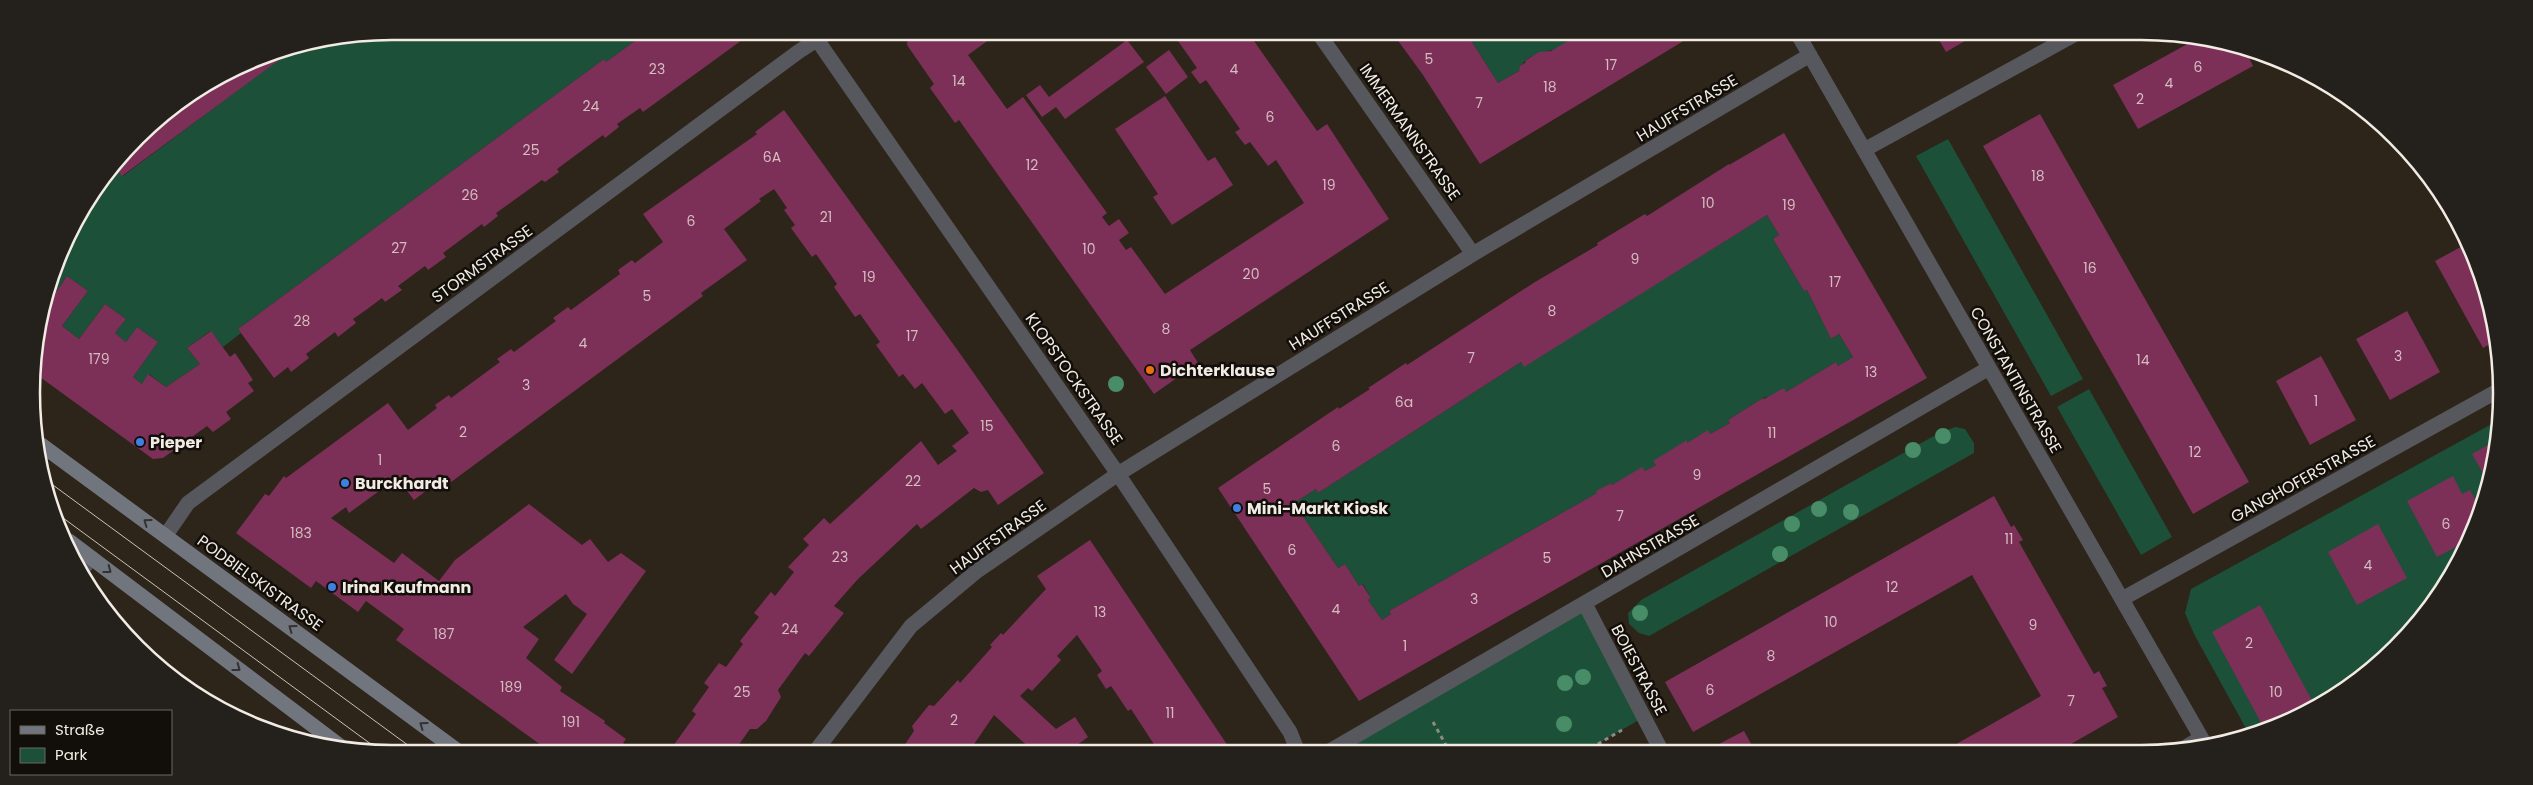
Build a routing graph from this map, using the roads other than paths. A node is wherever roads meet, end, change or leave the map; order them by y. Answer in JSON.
{"nodes":[{"id":1,"x":809,"y":40,"type":"edge"},
{"id":2,"x":817,"y":40,"type":"edge"},
{"id":3,"x":1323,"y":40,"type":"edge"},
{"id":4,"x":1801,"y":40,"type":"edge"},
{"id":5,"x":2065,"y":40,"type":"edge"},
{"id":6,"x":1810,"y":55,"type":"junction"},
{"id":7,"x":1864,"y":150,"type":"junction"},
{"id":8,"x":1473,"y":254,"type":"junction"},
{"id":9,"x":1989,"y":368,"type":"junction"},
{"id":10,"x":2493,"y":393,"type":"edge"},
{"id":11,"x":44,"y":447,"type":"edge"},
{"id":12,"x":1118,"y":474,"type":"junction"},
{"id":13,"x":166,"y":535,"type":"junction"},
{"id":14,"x":75,"y":546,"type":"edge"},
{"id":15,"x":91,"y":558,"type":"junction"},
{"id":16,"x":85,"y":566,"type":"edge"},
{"id":17,"x":2122,"y":599,"type":"junction"},
{"id":18,"x":1585,"y":604,"type":"junction"},
{"id":19,"x":331,"y":739,"type":"edge"},
{"id":20,"x":2202,"y":739,"type":"edge"},
{"id":21,"x":450,"y":745,"type":"edge"},
{"id":22,"x":820,"y":745,"type":"edge"},
{"id":23,"x":1295,"y":745,"type":"edge"},
{"id":24,"x":1340,"y":745,"type":"edge"},
{"id":25,"x":1658,"y":745,"type":"edge"}],
"edges":[{"from":1,"to":13,"type":"street","name":"STORMSTRASSE"},
{"from":2,"to":12,"type":"street","name":"KLOPSTOCKSTRASSE"},
{"from":3,"to":8,"type":"street","name":"IMMERMANNSTRASSE"},
{"from":4,"to":6,"type":"street","name":"CONSTANTINSTRASSE"},
{"from":5,"to":7,"type":"street"},
{"from":6,"to":7,"type":"street","name":"CONSTANTINSTRASSE"},
{"from":6,"to":8,"type":"street","name":"HAUFFSTRASSE"},
{"from":7,"to":9,"type":"street","name":"CONSTANTINSTRASSE"},
{"from":8,"to":12,"type":"street","name":"HAUFFSTRASSE"},
{"from":9,"to":17,"type":"street","name":"CONSTANTINSTRASSE"},
{"from":9,"to":18,"type":"street","name":"DAHNSTRASSE"},
{"from":10,"to":17,"type":"street","name":"GANGHOFERSTRASSE"},
{"from":13,"to":11,"type":"main road","name":"PODBIELSKISTRASSE","one_way":true},
{"from":12,"to":22,"type":"street","name":"HAUFFSTRASSE"},
{"from":12,"to":23,"type":"street","name":"KLOPSTOCKSTRASSE"},
{"from":21,"to":13,"type":"main road","name":"PODBIELSKISTRASSE","one_way":true},
{"from":14,"to":15,"type":"main road"},
{"from":15,"to":16,"type":"street"},
{"from":15,"to":19,"type":"main road","one_way":true},
{"from":17,"to":20,"type":"street","name":"CONSTANTINSTRASSE"},
{"from":18,"to":24,"type":"street","name":"DAHNSTRASSE"},
{"from":18,"to":25,"type":"street","name":"BOIESTRASSE"}]}
